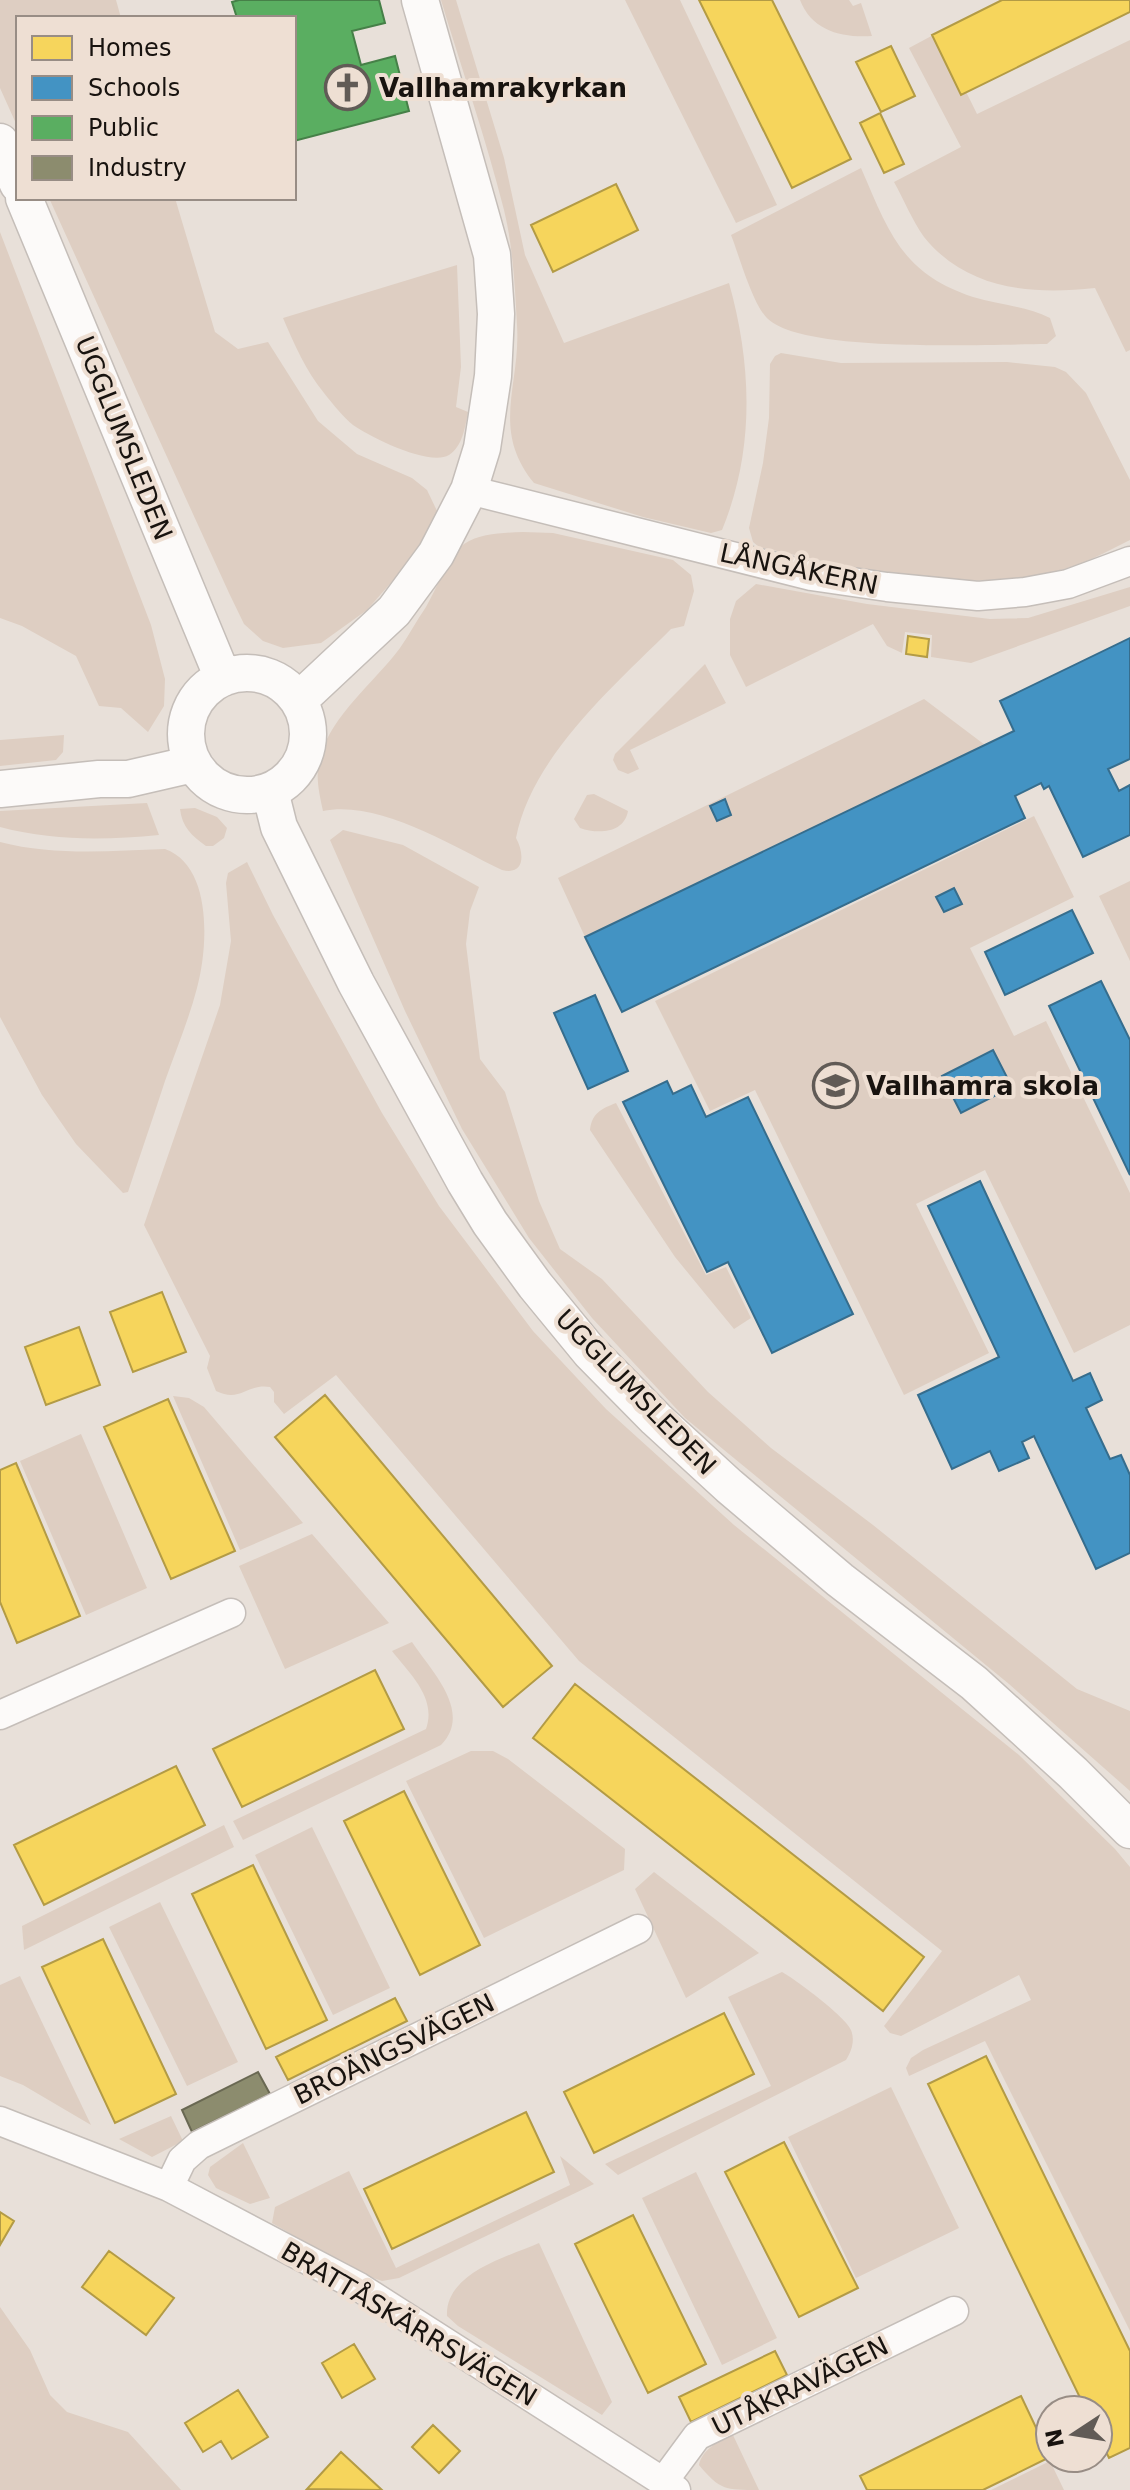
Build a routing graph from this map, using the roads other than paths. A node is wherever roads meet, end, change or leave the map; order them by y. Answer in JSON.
{"nodes":[{"id":1,"x":420,"y":0,"type":"edge"},
{"id":2,"x":0,"y":142,"type":"edge"},
{"id":3,"x":16,"y":179,"type":"edge"},
{"id":4,"x":25,"y":200,"type":"edge"},
{"id":5,"x":469,"y":490,"type":"junction"},
{"id":6,"x":1130,"y":561,"type":"edge"},
{"id":7,"x":223,"y":678,"type":"junction"},
{"id":8,"x":299,"y":700,"type":"junction"},
{"id":9,"x":193,"y":764,"type":"junction"},
{"id":10,"x":0,"y":789,"type":"edge"},
{"id":11,"x":270,"y":791,"type":"junction"},
{"id":12,"x":231,"y":1613,"type":"dead end"},
{"id":13,"x":0,"y":1715,"type":"edge"},
{"id":14,"x":1130,"y":1830,"type":"edge"},
{"id":15,"x":638,"y":1929,"type":"dead end"},
{"id":16,"x":0,"y":2121,"type":"edge"},
{"id":17,"x":169,"y":2187,"type":"junction"},
{"id":18,"x":954,"y":2311,"type":"dead end"},
{"id":19,"x":669,"y":2486,"type":"edge"}],
"edges":[{"from":1,"to":5,"type":"street"},
{"from":2,"to":3,"type":"street"},
{"from":4,"to":7,"type":"street","name":"UGGLUMSLEDEN"},
{"from":5,"to":6,"type":"street","name":"LÅNGÅKERN"},
{"from":5,"to":8,"type":"street"},
{"from":7,"to":8,"type":"street"},
{"from":7,"to":9,"type":"street"},
{"from":8,"to":11,"type":"street"},
{"from":9,"to":10,"type":"street"},
{"from":9,"to":11,"type":"street"},
{"from":11,"to":14,"type":"street","name":"UGGLUMSLEDEN"},
{"from":12,"to":13,"type":"street"},
{"from":15,"to":17,"type":"street","name":"BROÄNGSVÄGEN"},
{"from":16,"to":17,"type":"street","name":"BRATTÅSKÄRRSVÄGEN"},
{"from":17,"to":19,"type":"street","name":"BRATTÅSKÄRRSVÄGEN"},
{"from":18,"to":19,"type":"street","name":"UTÅKRAVÄGEN"}]}
